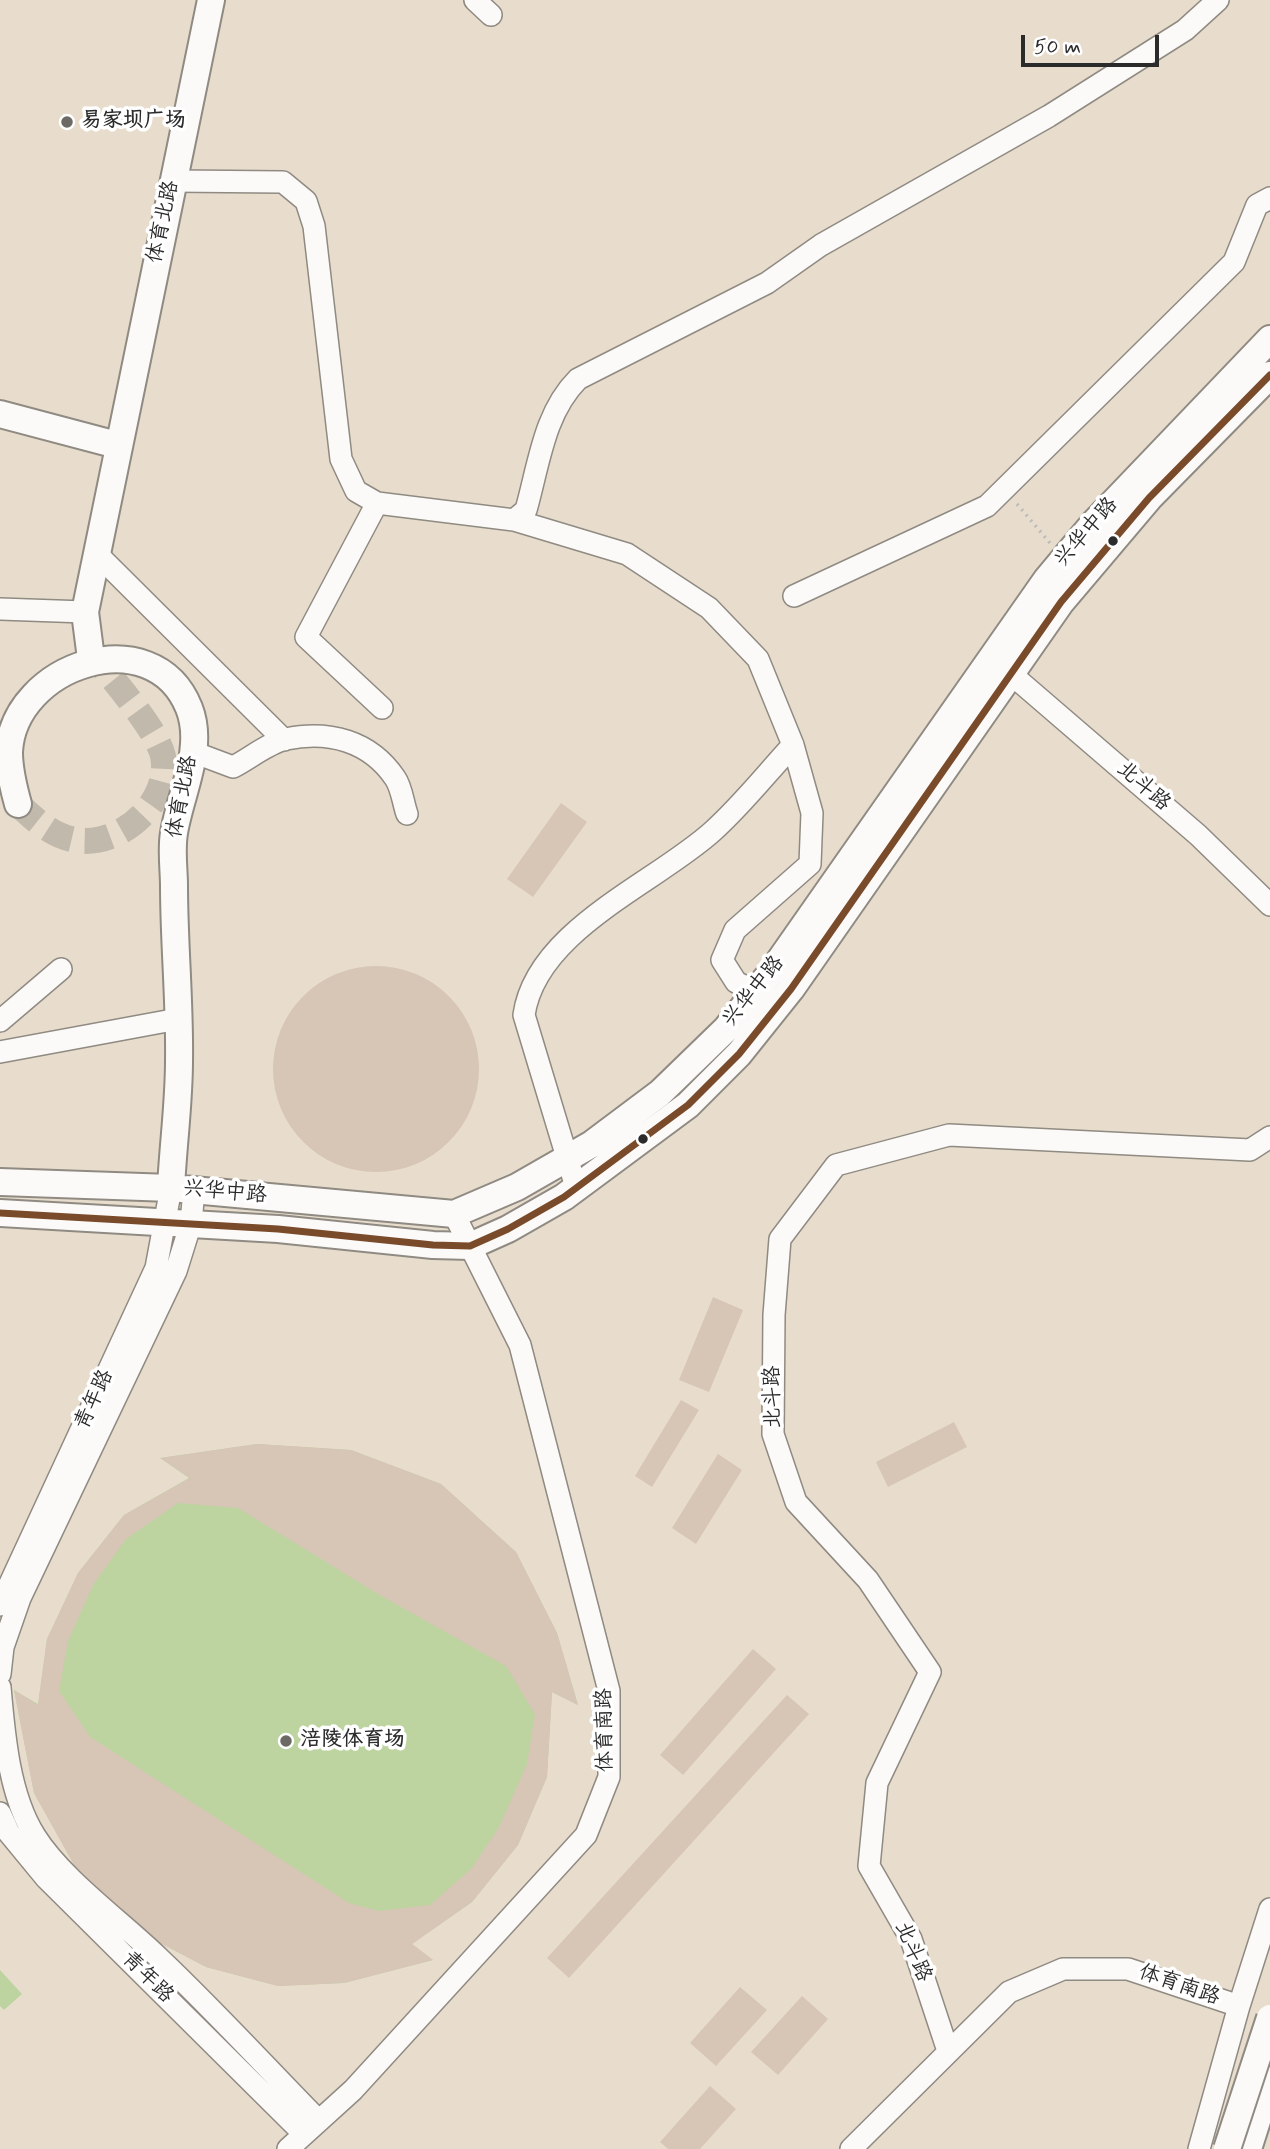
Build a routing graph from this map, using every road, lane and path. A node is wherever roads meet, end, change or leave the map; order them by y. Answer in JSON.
{"nodes":[{"id":1,"x":211,"y":0,"type":"edge"},
{"id":2,"x":475,"y":0,"type":"edge"},
{"id":3,"x":1218,"y":0,"type":"edge"},
{"id":4,"x":491,"y":15,"type":"dead end"},
{"id":5,"x":173,"y":181,"type":"junction"},
{"id":6,"x":1270,"y":198,"type":"edge"},
{"id":7,"x":1270,"y":339,"type":"edge"},
{"id":8,"x":1270,"y":375,"type":"edge"},
{"id":9,"x":0,"y":414,"type":"edge"},
{"id":10,"x":117,"y":445,"type":"junction"},
{"id":11,"x":1004,"y":489,"type":"junction"},
{"id":12,"x":377,"y":503,"type":"junction"},
{"id":13,"x":514,"y":520,"type":"junction"},
{"id":14,"x":96,"y":553,"type":"junction"},
{"id":15,"x":1064,"y":560,"type":"junction"},
{"id":16,"x":794,"y":596,"type":"dead end"},
{"id":17,"x":0,"y":609,"type":"edge"},
{"id":18,"x":85,"y":612,"type":"junction"},
{"id":19,"x":90,"y":650,"type":"tunnel mouth"},
{"id":20,"x":1011,"y":674,"type":"junction"},
{"id":21,"x":382,"y":708,"type":"dead end"},
{"id":22,"x":284,"y":740,"type":"junction"},
{"id":23,"x":793,"y":745,"type":"junction"},
{"id":24,"x":192,"y":752,"type":"junction"},
{"id":25,"x":18,"y":804,"type":"tunnel mouth"},
{"id":26,"x":407,"y":814,"type":"dead end"},
{"id":27,"x":1270,"y":905,"type":"edge"},
{"id":28,"x":61,"y":969,"type":"dead end"},
{"id":29,"x":768,"y":998,"type":"junction"},
{"id":30,"x":178,"y":1019,"type":"junction"},
{"id":31,"x":0,"y":1021,"type":"edge"},
{"id":32,"x":0,"y":1052,"type":"edge"},
{"id":33,"x":1270,"y":1137,"type":"edge"},
{"id":34,"x":566,"y":1158,"type":"junction"},
{"id":35,"x":0,"y":1182,"type":"edge"},
{"id":36,"x":576,"y":1187,"type":"junction"},
{"id":37,"x":182,"y":1189,"type":"junction"},
{"id":38,"x":0,"y":1213,"type":"edge"},
{"id":39,"x":454,"y":1214,"type":"junction"},
{"id":40,"x":179,"y":1222,"type":"junction"},
{"id":41,"x":470,"y":1246,"type":"junction"},
{"id":42,"x":0,"y":1605,"type":"edge"},
{"id":43,"x":0,"y":1674,"type":"edge"},
{"id":44,"x":0,"y":1687,"type":"edge"},
{"id":45,"x":0,"y":1813,"type":"edge"},
{"id":46,"x":1270,"y":1909,"type":"edge"},
{"id":47,"x":1239,"y":2006,"type":"junction"},
{"id":48,"x":1270,"y":2018,"type":"edge"},
{"id":49,"x":948,"y":2051,"type":"junction"},
{"id":50,"x":1270,"y":2051,"type":"edge"},
{"id":51,"x":1270,"y":2080,"type":"edge"},
{"id":52,"x":312,"y":2128,"type":"junction"},
{"id":53,"x":288,"y":2149,"type":"edge"},
{"id":54,"x":851,"y":2149,"type":"edge"},
{"id":55,"x":1199,"y":2149,"type":"edge"},
{"id":56,"x":1227,"y":2149,"type":"edge"},
{"id":57,"x":1248,"y":2149,"type":"edge"}],
"edges":[{"from":1,"to":5,"type":"main road","name":"体育北路"},
{"from":2,"to":4,"type":"street"},
{"from":3,"to":13,"type":"street"},
{"from":5,"to":10,"type":"main road","name":"体育北路"},
{"from":5,"to":12,"type":"street"},
{"from":6,"to":11,"type":"street"},
{"from":7,"to":15,"type":"main road","name":"兴华中路"},
{"from":8,"to":20,"type":"main road"},
{"from":9,"to":10,"type":"main road"},
{"from":10,"to":14,"type":"main road","name":"体育北路"},
{"from":11,"to":15,"type":"path"},
{"from":11,"to":16,"type":"street"},
{"from":12,"to":13,"type":"street"},
{"from":12,"to":21,"type":"street"},
{"from":13,"to":23,"type":"street"},
{"from":14,"to":18,"type":"main road","name":"体育北路"},
{"from":14,"to":22,"type":"street"},
{"from":15,"to":29,"type":"main road","name":"兴华中路"},
{"from":17,"to":18,"type":"street"},
{"from":18,"to":19,"type":"main road","name":"体育北路"},
{"from":20,"to":27,"type":"street","name":"北斗路"},
{"from":20,"to":29,"type":"main road"},
{"from":22,"to":24,"type":"street"},
{"from":22,"to":26,"type":"street"},
{"from":23,"to":29,"type":"street"},
{"from":23,"to":34,"type":"street"},
{"from":24,"to":25,"type":"main road","name":"体育北路"},
{"from":24,"to":30,"type":"main road","name":"体育北路"},
{"from":28,"to":31,"type":"street"},
{"from":29,"to":34,"type":"main road","name":"兴华中路"},
{"from":29,"to":36,"type":"main road"},
{"from":30,"to":32,"type":"street"},
{"from":30,"to":37,"type":"main road","name":"体育北路"},
{"from":33,"to":49,"type":"street","name":"北斗路"},
{"from":34,"to":36,"type":"street"},
{"from":34,"to":39,"type":"main road","name":"兴华中路"},
{"from":35,"to":37,"type":"main road","name":"兴华中路"},
{"from":36,"to":41,"type":"main road"},
{"from":37,"to":39,"type":"main road","name":"兴华中路"},
{"from":37,"to":40,"type":"street"},
{"from":38,"to":40,"type":"main road"},
{"from":39,"to":41,"type":"street","name":"体育南路"},
{"from":40,"to":41,"type":"main road"},
{"from":40,"to":42,"type":"street","name":"青年路"},
{"from":40,"to":43,"type":"street"},
{"from":41,"to":52,"type":"street","name":"体育南路"},
{"from":44,"to":52,"type":"street"},
{"from":45,"to":52,"type":"street","name":"青年路"},
{"from":46,"to":47,"type":"street"},
{"from":47,"to":49,"type":"street","name":"体育南路"},
{"from":47,"to":50,"type":"street"},
{"from":47,"to":55,"type":"street"},
{"from":48,"to":56,"type":"main road","bridge":true},
{"from":49,"to":54,"type":"street","name":"体育南路"},
{"from":51,"to":57,"type":"main road"},
{"from":52,"to":53,"type":"street","name":"体育南路"}]}
